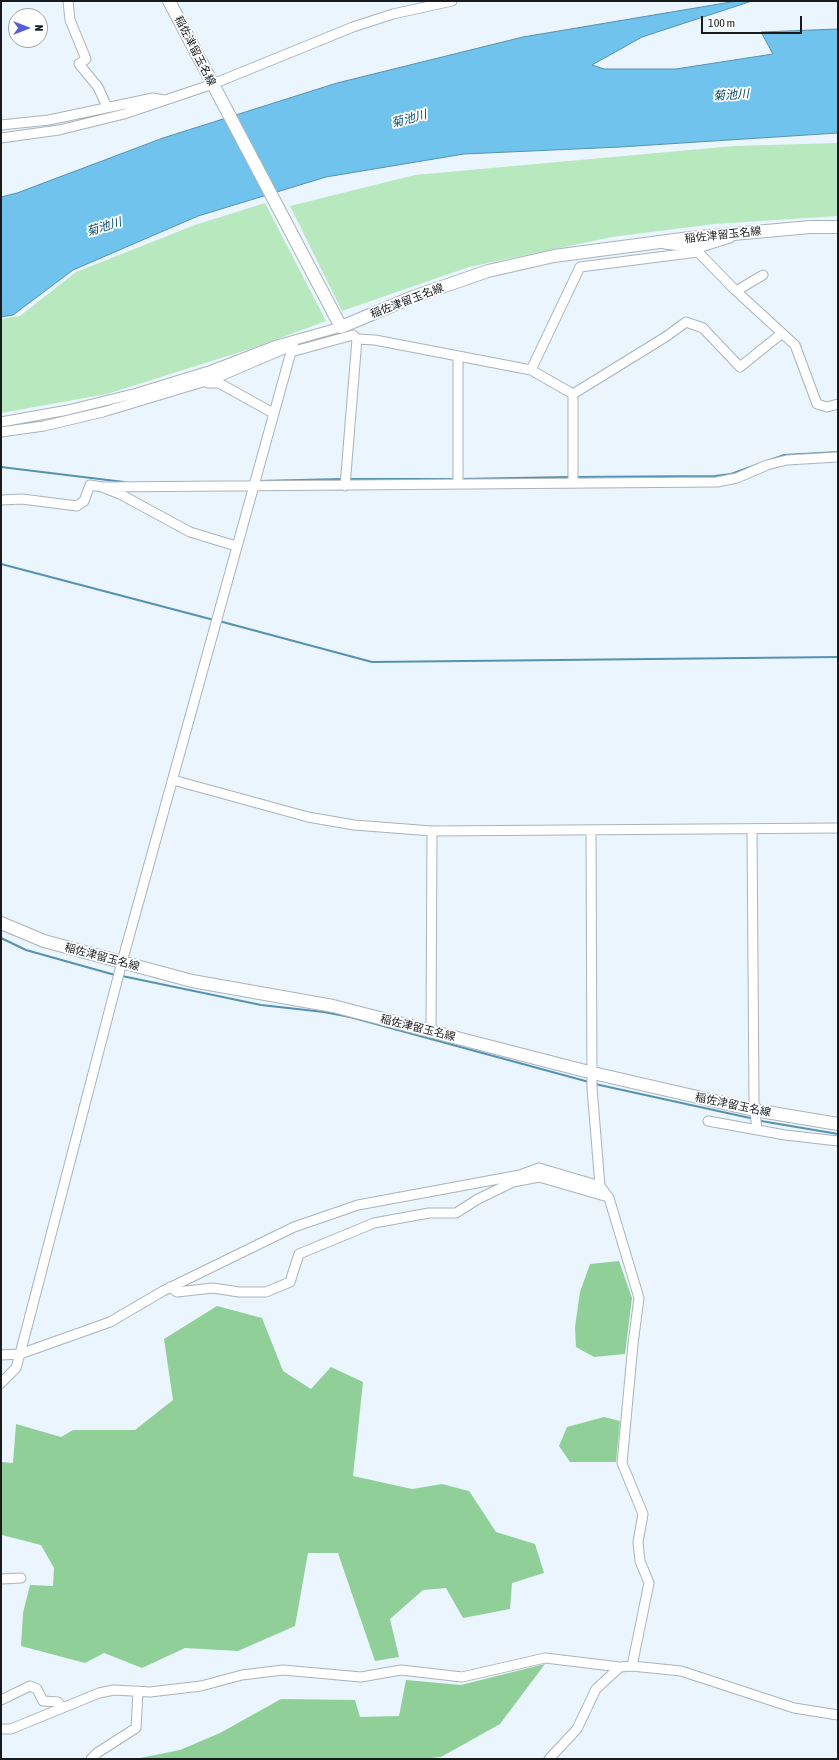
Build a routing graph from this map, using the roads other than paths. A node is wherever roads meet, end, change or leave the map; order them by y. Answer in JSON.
{"nodes":[{"id":1,"x":68,"y":1,"type":"edge"},
{"id":2,"x":169,"y":1,"type":"edge"},
{"id":3,"x":452,"y":1,"type":"edge"},
{"id":4,"x":214,"y":87,"type":"junction"},
{"id":5,"x":165,"y":101,"type":"junction"},
{"id":6,"x":107,"y":107,"type":"junction"},
{"id":7,"x":1,"y":125,"type":"edge"},
{"id":8,"x":1,"y":138,"type":"edge"},
{"id":9,"x":838,"y":227,"type":"edge"},
{"id":10,"x":744,"y":233,"type":"junction"},
{"id":11,"x":654,"y":243,"type":"junction"},
{"id":12,"x":698,"y":250,"type":"junction"},
{"id":13,"x":763,"y":275,"type":"dead end"},
{"id":14,"x":736,"y":291,"type":"junction"},
{"id":15,"x":341,"y":327,"type":"junction"},
{"id":16,"x":782,"y":334,"type":"junction"},
{"id":17,"x":358,"y":339,"type":"junction"},
{"id":18,"x":292,"y":346,"type":"junction"},
{"id":19,"x":458,"y":356,"type":"junction"},
{"id":20,"x":531,"y":370,"type":"junction"},
{"id":21,"x":202,"y":382,"type":"junction"},
{"id":22,"x":573,"y":394,"type":"junction"},
{"id":23,"x":838,"y":404,"type":"edge"},
{"id":24,"x":273,"y":413,"type":"junction"},
{"id":25,"x":1,"y":422,"type":"edge"},
{"id":26,"x":1,"y":432,"type":"edge"},
{"id":27,"x":838,"y":457,"type":"edge"},
{"id":28,"x":573,"y":479,"type":"junction"},
{"id":29,"x":458,"y":480,"type":"junction"},
{"id":30,"x":345,"y":481,"type":"junction"},
{"id":31,"x":252,"y":486,"type":"junction"},
{"id":32,"x":102,"y":487,"type":"junction"},
{"id":33,"x":1,"y":500,"type":"edge"},
{"id":34,"x":236,"y":546,"type":"junction"},
{"id":35,"x":173,"y":780,"type":"junction"},
{"id":36,"x":838,"y":828,"type":"edge"},
{"id":37,"x":752,"y":829,"type":"junction"},
{"id":38,"x":591,"y":830,"type":"junction"},
{"id":39,"x":432,"y":831,"type":"junction"},
{"id":40,"x":1,"y":923,"type":"edge"},
{"id":41,"x":120,"y":970,"type":"junction"},
{"id":42,"x":431,"y":1031,"type":"junction"},
{"id":43,"x":593,"y":1080,"type":"junction"},
{"id":44,"x":754,"y":1110,"type":"junction"},
{"id":45,"x":708,"y":1121,"type":"dead end"},
{"id":46,"x":838,"y":1124,"type":"edge"},
{"id":47,"x":757,"y":1130,"type":"junction"},
{"id":48,"x":838,"y":1141,"type":"edge"},
{"id":49,"x":600,"y":1186,"type":"junction"},
{"id":50,"x":608,"y":1197,"type":"junction"},
{"id":51,"x":170,"y":1287,"type":"junction"},
{"id":52,"x":20,"y":1354,"type":"junction"},
{"id":53,"x":1,"y":1355,"type":"edge"},
{"id":54,"x":1,"y":1383,"type":"edge"},
{"id":55,"x":21,"y":1578,"type":"dead end"},
{"id":56,"x":1,"y":1579,"type":"edge"},
{"id":57,"x":632,"y":1666,"type":"junction"},
{"id":58,"x":620,"y":1667,"type":"junction"},
{"id":59,"x":138,"y":1692,"type":"junction"},
{"id":60,"x":1,"y":1700,"type":"edge"},
{"id":61,"x":62,"y":1708,"type":"junction"},
{"id":62,"x":838,"y":1715,"type":"edge"},
{"id":63,"x":1,"y":1729,"type":"edge"},
{"id":64,"x":91,"y":1759,"type":"edge"},
{"id":65,"x":549,"y":1759,"type":"edge"}],
"edges":[{"from":1,"to":6,"type":"street"},
{"from":2,"to":4,"type":"main road","name":"稲佐津留玉名線"},
{"from":3,"to":4,"type":"street"},
{"from":4,"to":5,"type":"street"},
{"from":4,"to":15,"type":"main road","name":"稲佐津留玉名線"},
{"from":5,"to":6,"type":"street"},
{"from":5,"to":8,"type":"street"},
{"from":6,"to":7,"type":"street"},
{"from":9,"to":10,"type":"main road","name":"稲佐津留玉名線"},
{"from":10,"to":11,"type":"main road","name":"稲佐津留玉名線"},
{"from":10,"to":12,"type":"street"},
{"from":11,"to":12,"type":"street"},
{"from":11,"to":15,"type":"main road","name":"稲佐津留玉名線"},
{"from":12,"to":14,"type":"street"},
{"from":12,"to":20,"type":"street"},
{"from":13,"to":14,"type":"street"},
{"from":14,"to":16,"type":"street"},
{"from":15,"to":18,"type":"street"},
{"from":16,"to":22,"type":"street"},
{"from":16,"to":23,"type":"street"},
{"from":17,"to":18,"type":"street"},
{"from":17,"to":19,"type":"street"},
{"from":17,"to":30,"type":"street"},
{"from":18,"to":21,"type":"street"},
{"from":18,"to":24,"type":"street"},
{"from":18,"to":25,"type":"street"},
{"from":19,"to":20,"type":"street"},
{"from":19,"to":29,"type":"street"},
{"from":20,"to":22,"type":"street"},
{"from":21,"to":24,"type":"street"},
{"from":21,"to":26,"type":"street"},
{"from":22,"to":28,"type":"street"},
{"from":24,"to":31,"type":"street"},
{"from":27,"to":28,"type":"street"},
{"from":28,"to":29,"type":"street"},
{"from":29,"to":30,"type":"street"},
{"from":30,"to":31,"type":"street"},
{"from":31,"to":32,"type":"street"},
{"from":31,"to":34,"type":"street"},
{"from":32,"to":33,"type":"street"},
{"from":32,"to":34,"type":"street"},
{"from":34,"to":35,"type":"street"},
{"from":35,"to":39,"type":"street"},
{"from":35,"to":41,"type":"street"},
{"from":36,"to":37,"type":"street"},
{"from":37,"to":38,"type":"street"},
{"from":37,"to":44,"type":"street"},
{"from":38,"to":39,"type":"street"},
{"from":38,"to":43,"type":"street"},
{"from":39,"to":42,"type":"street"},
{"from":40,"to":41,"type":"main road","name":"稲佐津留玉名線"},
{"from":41,"to":42,"type":"main road","name":"稲佐津留玉名線"},
{"from":41,"to":52,"type":"street"},
{"from":42,"to":43,"type":"main road","name":"稲佐津留玉名線"},
{"from":43,"to":44,"type":"main road","name":"稲佐津留玉名線"},
{"from":43,"to":49,"type":"street"},
{"from":44,"to":46,"type":"main road","name":"稲佐津留玉名線"},
{"from":44,"to":47,"type":"street"},
{"from":45,"to":47,"type":"street"},
{"from":47,"to":48,"type":"street"},
{"from":49,"to":50,"type":"street"},
{"from":49,"to":51,"type":"street"},
{"from":50,"to":51,"type":"street"},
{"from":50,"to":57,"type":"street"},
{"from":51,"to":52,"type":"street"},
{"from":52,"to":53,"type":"street"},
{"from":52,"to":54,"type":"street"},
{"from":55,"to":56,"type":"street"},
{"from":57,"to":58,"type":"street"},
{"from":57,"to":62,"type":"street"},
{"from":58,"to":59,"type":"street"},
{"from":58,"to":65,"type":"street"},
{"from":59,"to":61,"type":"street"},
{"from":59,"to":64,"type":"street"},
{"from":60,"to":61,"type":"street"},
{"from":61,"to":63,"type":"street"}]}
